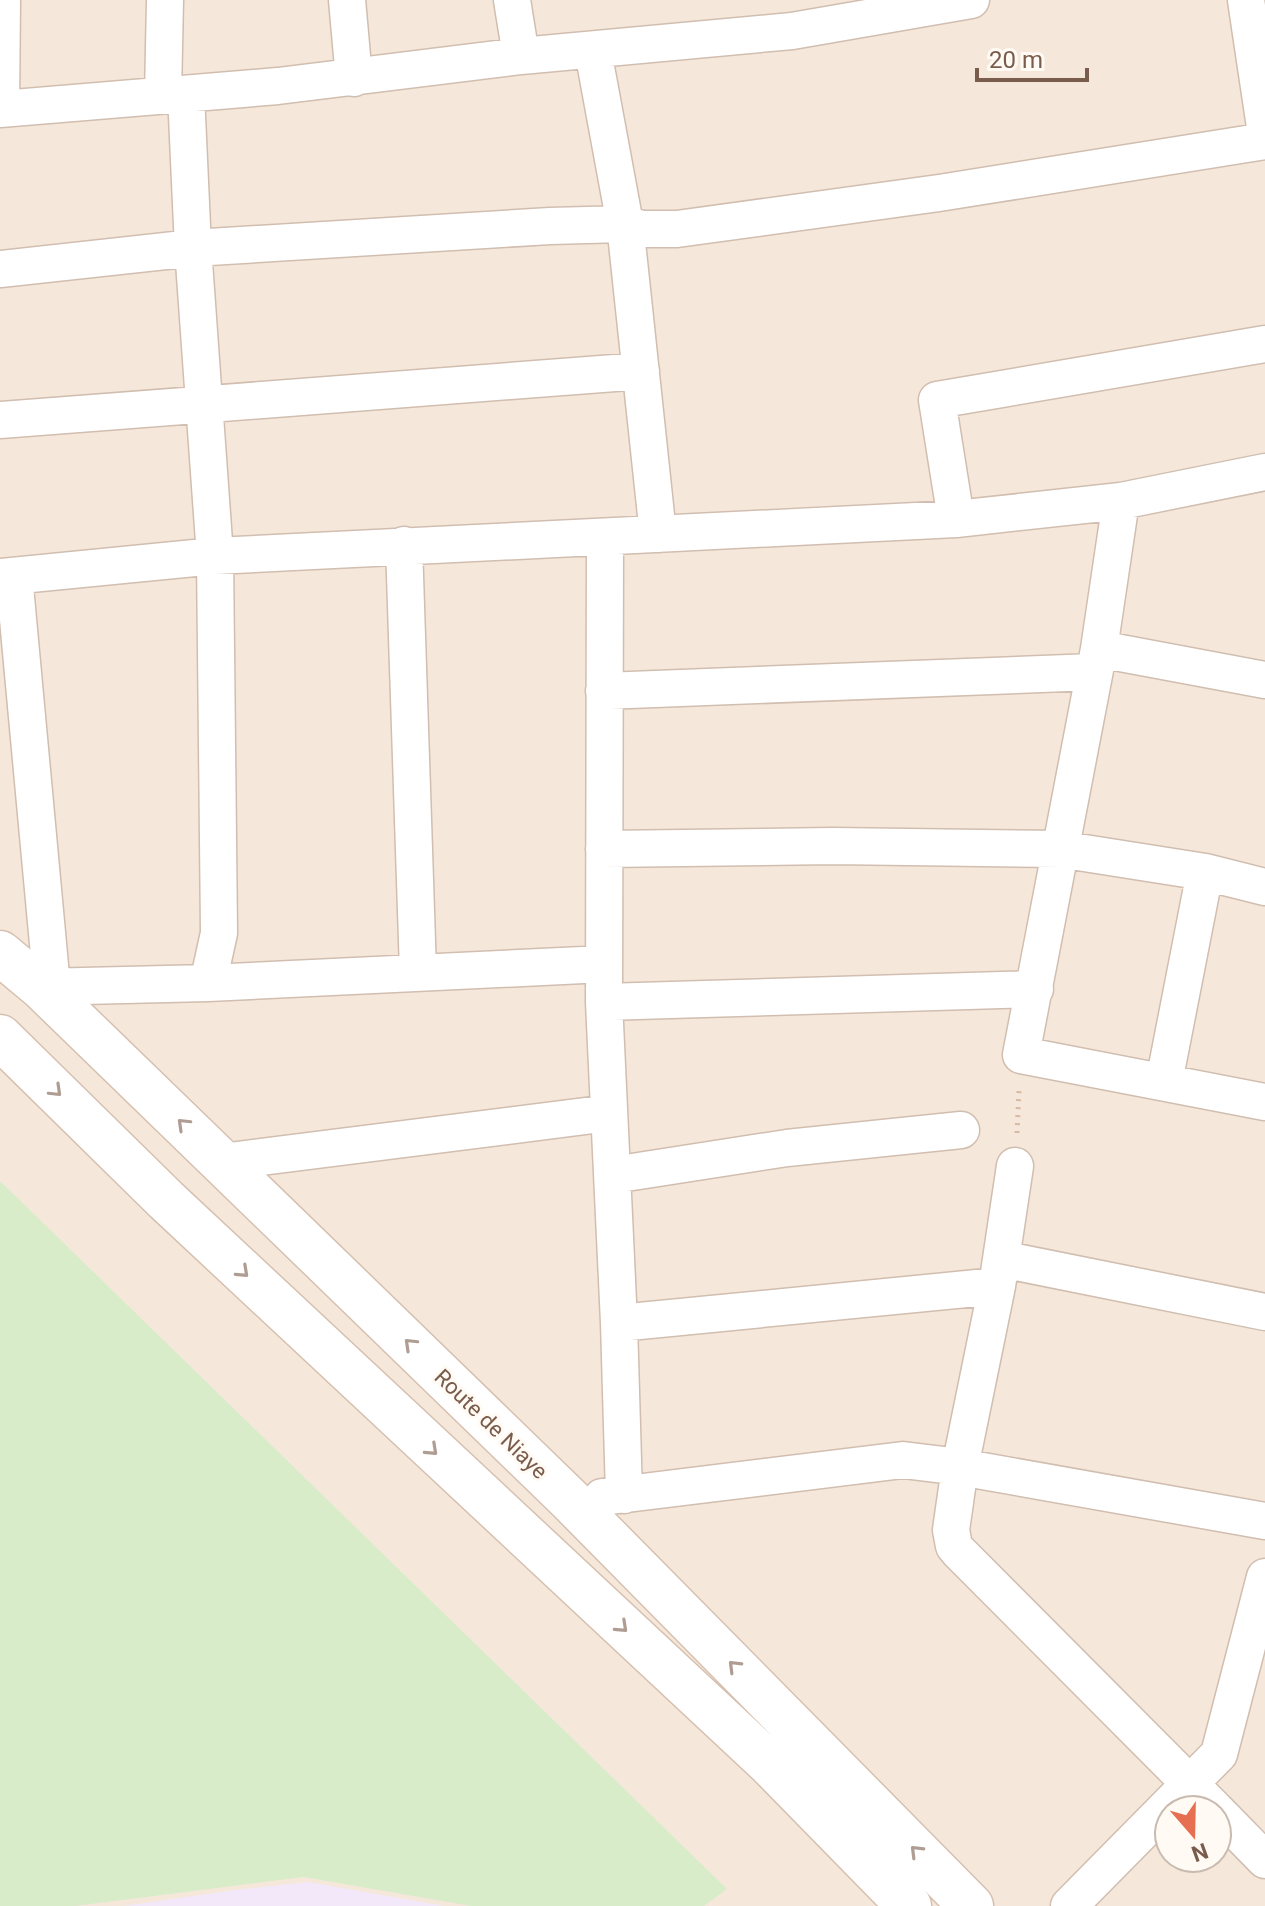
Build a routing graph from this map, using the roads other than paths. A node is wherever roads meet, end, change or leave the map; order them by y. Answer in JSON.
{"nodes":[{"id":1,"x":2,"y":0,"type":"edge"},
{"id":2,"x":165,"y":0,"type":"edge"},
{"id":3,"x":347,"y":0,"type":"edge"},
{"id":4,"x":512,"y":0,"type":"edge"},
{"id":5,"x":971,"y":0,"type":"edge"},
{"id":6,"x":1246,"y":0,"type":"edge"},
{"id":7,"x":593,"y":51,"type":"junction"},
{"id":8,"x":521,"y":56,"type":"junction"},
{"id":9,"x":354,"y":78,"type":"junction"},
{"id":10,"x":174,"y":94,"type":"junction"},
{"id":11,"x":0,"y":108,"type":"edge"},
{"id":12,"x":1265,"y":127,"type":"edge"},
{"id":13,"x":1265,"y":141,"type":"edge"},
{"id":14,"x":625,"y":224,"type":"junction"},
{"id":15,"x":193,"y":248,"type":"junction"},
{"id":16,"x":0,"y":269,"type":"edge"},
{"id":17,"x":1265,"y":344,"type":"edge"},
{"id":18,"x":641,"y":371,"type":"junction"},
{"id":19,"x":205,"y":404,"type":"junction"},
{"id":20,"x":0,"y":420,"type":"edge"},
{"id":21,"x":1265,"y":472,"type":"edge"},
{"id":22,"x":1121,"y":501,"type":"junction"},
{"id":23,"x":956,"y":519,"type":"junction"},
{"id":24,"x":658,"y":534,"type":"junction"},
{"id":25,"x":605,"y":537,"type":"junction"},
{"id":26,"x":404,"y":545,"type":"junction"},
{"id":27,"x":215,"y":556,"type":"junction"},
{"id":28,"x":7,"y":577,"type":"edge"},
{"id":29,"x":1096,"y":661,"type":"junction"},
{"id":30,"x":1265,"y":680,"type":"edge"},
{"id":31,"x":604,"y":691,"type":"junction"},
{"id":32,"x":604,"y":849,"type":"junction"},
{"id":33,"x":1059,"y":849,"type":"junction"},
{"id":34,"x":1205,"y":872,"type":"junction"},
{"id":35,"x":1265,"y":887,"type":"edge"},
{"id":36,"x":0,"y":953,"type":"edge"},
{"id":37,"x":604,"y":964,"type":"junction"},
{"id":38,"x":418,"y":972,"type":"junction"},
{"id":39,"x":208,"y":983,"type":"junction"},
{"id":40,"x":46,"y":987,"type":"junction"},
{"id":41,"x":1035,"y":989,"type":"junction"},
{"id":42,"x":604,"y":1002,"type":"junction"},
{"id":43,"x":0,"y":1037,"type":"edge"},
{"id":44,"x":1164,"y":1082,"type":"junction"},
{"id":45,"x":1265,"y":1102,"type":"edge"},
{"id":46,"x":609,"y":1113,"type":"junction"},
{"id":47,"x":961,"y":1130,"type":"dead end"},
{"id":48,"x":222,"y":1162,"type":"junction"},
{"id":49,"x":1015,"y":1166,"type":"road end"},
{"id":50,"x":613,"y":1175,"type":"junction"},
{"id":51,"x":999,"y":1272,"type":"junction"},
{"id":52,"x":1265,"y":1312,"type":"edge"},
{"id":53,"x":619,"y":1323,"type":"junction"},
{"id":54,"x":960,"y":1467,"type":"junction"},
{"id":55,"x":624,"y":1495,"type":"junction"},
{"id":56,"x":570,"y":1500,"type":"junction"},
{"id":57,"x":1265,"y":1521,"type":"edge"},
{"id":58,"x":1265,"y":1577,"type":"edge"},
{"id":59,"x":1200,"y":1794,"type":"edge"},
{"id":60,"x":1210,"y":1794,"type":"edge"},
{"id":61,"x":1233,"y":1827,"type":"edge"},
{"id":62,"x":1153,"y":1843,"type":"edge"},
{"id":63,"x":1265,"y":1860,"type":"edge"},
{"id":64,"x":909,"y":1906,"type":"edge"},
{"id":65,"x":971,"y":1906,"type":"edge"},
{"id":66,"x":1069,"y":1906,"type":"edge"}],
"edges":[{"from":1,"to":11,"type":"street"},
{"from":2,"to":10,"type":"street"},
{"from":3,"to":9,"type":"street"},
{"from":4,"to":8,"type":"street"},
{"from":5,"to":7,"type":"street"},
{"from":6,"to":12,"type":"street"},
{"from":7,"to":8,"type":"street"},
{"from":7,"to":14,"type":"street"},
{"from":8,"to":9,"type":"street"},
{"from":9,"to":10,"type":"street"},
{"from":10,"to":11,"type":"street"},
{"from":10,"to":15,"type":"street"},
{"from":13,"to":14,"type":"street"},
{"from":14,"to":15,"type":"street"},
{"from":14,"to":18,"type":"street"},
{"from":15,"to":16,"type":"street"},
{"from":15,"to":19,"type":"street"},
{"from":17,"to":23,"type":"street"},
{"from":18,"to":19,"type":"street"},
{"from":18,"to":24,"type":"street"},
{"from":19,"to":20,"type":"street"},
{"from":19,"to":27,"type":"street"},
{"from":21,"to":22,"type":"street"},
{"from":22,"to":23,"type":"street"},
{"from":22,"to":29,"type":"street"},
{"from":23,"to":24,"type":"street"},
{"from":24,"to":25,"type":"street"},
{"from":25,"to":26,"type":"street"},
{"from":25,"to":31,"type":"street"},
{"from":26,"to":27,"type":"street"},
{"from":26,"to":38,"type":"street"},
{"from":27,"to":28,"type":"street"},
{"from":27,"to":39,"type":"street"},
{"from":28,"to":40,"type":"street"},
{"from":29,"to":30,"type":"street"},
{"from":29,"to":31,"type":"street"},
{"from":29,"to":33,"type":"street"},
{"from":31,"to":32,"type":"street"},
{"from":32,"to":33,"type":"street"},
{"from":32,"to":37,"type":"street"},
{"from":33,"to":34,"type":"street"},
{"from":33,"to":41,"type":"street"},
{"from":34,"to":35,"type":"street"},
{"from":34,"to":44,"type":"street"},
{"from":36,"to":40,"type":"main road","name":"Route de Niaye"},
{"from":37,"to":38,"type":"street"},
{"from":37,"to":42,"type":"street"},
{"from":38,"to":39,"type":"street"},
{"from":39,"to":40,"type":"street"},
{"from":48,"to":40,"type":"main road","name":"Route de Niaye","one_way":true},
{"from":41,"to":42,"type":"street"},
{"from":41,"to":44,"type":"street"},
{"from":42,"to":46,"type":"street"},
{"from":43,"to":64,"type":"main road","one_way":true},
{"from":44,"to":45,"type":"street"},
{"from":46,"to":48,"type":"street"},
{"from":46,"to":50,"type":"street"},
{"from":47,"to":50,"type":"street"},
{"from":56,"to":48,"type":"main road","name":"Route de Niaye","one_way":true},
{"from":49,"to":51,"type":"street"},
{"from":50,"to":53,"type":"street"},
{"from":51,"to":52,"type":"street"},
{"from":51,"to":53,"type":"street"},
{"from":51,"to":54,"type":"street"},
{"from":53,"to":55,"type":"street"},
{"from":54,"to":55,"type":"street"},
{"from":54,"to":57,"type":"street"},
{"from":54,"to":59,"type":"street"},
{"from":55,"to":56,"type":"street"},
{"from":65,"to":56,"type":"main road","name":"Route de Niaye","one_way":true},
{"from":58,"to":60,"type":"street"},
{"from":61,"to":63,"type":"street"},
{"from":62,"to":66,"type":"street"}]}
